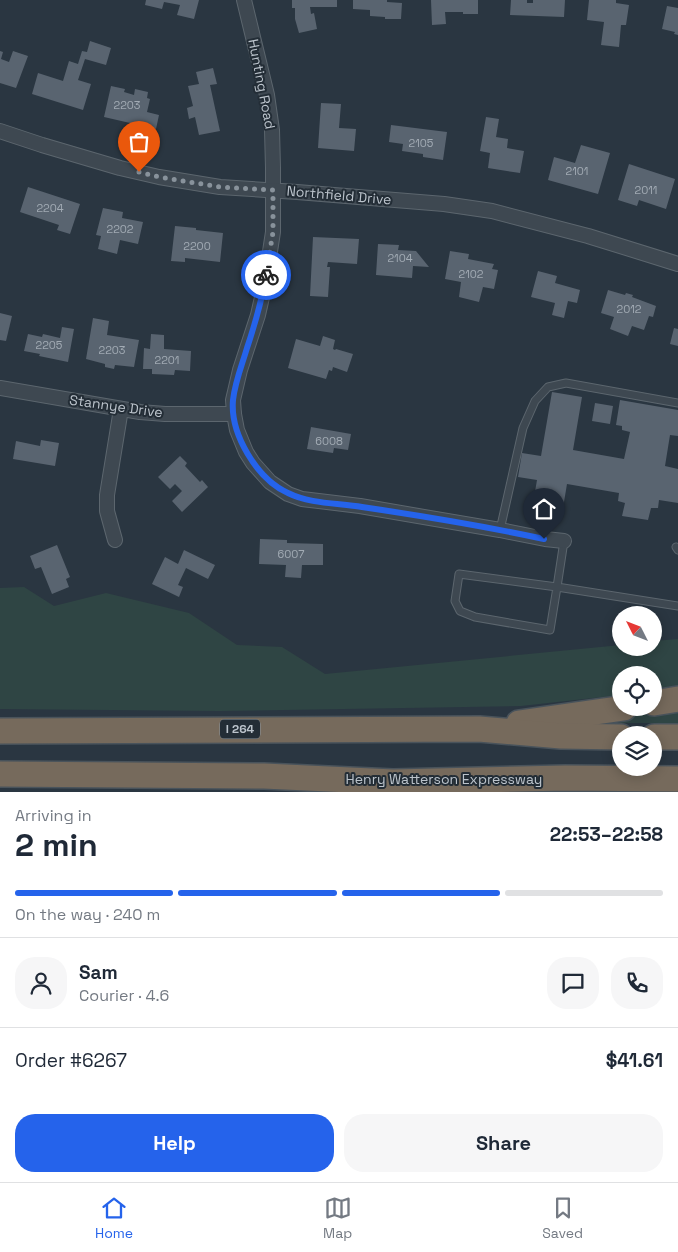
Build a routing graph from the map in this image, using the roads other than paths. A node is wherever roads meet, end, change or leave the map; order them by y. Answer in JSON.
{"nodes":[{"id":1,"x":244,"y":0,"type":"edge"},
{"id":2,"x":0,"y":131,"type":"edge"},
{"id":3,"x":273,"y":190,"type":"junction"},
{"id":4,"x":678,"y":264,"type":"edge"},
{"id":5,"x":0,"y":388,"type":"edge"},
{"id":6,"x":678,"y":403,"type":"edge"},
{"id":7,"x":121,"y":409,"type":"junction"},
{"id":8,"x":234,"y":414,"type":"junction"},
{"id":9,"x":500,"y":530,"type":"junction"},
{"id":10,"x":115,"y":540,"type":"dead end"},
{"id":11,"x":564,"y":541,"type":"joint"},
{"id":12,"x":557,"y":587,"type":"junction"},
{"id":13,"x":678,"y":606,"type":"edge"},
{"id":14,"x":678,"y":699,"type":"edge"},
{"id":15,"x":662,"y":702,"type":"edge"},
{"id":16,"x":612,"y":710,"type":"edge"},
{"id":17,"x":480,"y":729,"type":"junction"},
{"id":18,"x":0,"y":731,"type":"edge"},
{"id":19,"x":612,"y":737,"type":"edge"},
{"id":20,"x":662,"y":737,"type":"edge"},
{"id":21,"x":678,"y":737,"type":"edge"},
{"id":22,"x":0,"y":774,"type":"edge"},
{"id":23,"x":678,"y":779,"type":"edge"},
{"id":24,"x":393,"y":782,"type":"junction"},
{"id":25,"x":479,"y":792,"type":"edge"}],
"edges":[{"from":1,"to":3,"type":"street","name":"Hunting Road"},
{"from":2,"to":3,"type":"street","name":"Northfield Drive"},
{"from":3,"to":4,"type":"street","name":"Northfield Drive"},
{"from":3,"to":8,"type":"street","name":"Hunting Road"},
{"from":5,"to":7,"type":"street","name":"Stannye Drive"},
{"from":6,"to":9,"type":"lane"},
{"from":7,"to":8,"type":"street","name":"Stannye Drive"},
{"from":7,"to":10,"type":"street"},
{"from":8,"to":9,"type":"street","name":"Hunting Road"},
{"from":9,"to":11,"type":"street","name":"Hunting Road"},
{"from":11,"to":12,"type":"lane"},
{"from":12,"to":12,"type":"lane"},
{"from":12,"to":13,"type":"lane"},
{"from":14,"to":15,"type":"highway"},
{"from":16,"to":17,"type":"highway"},
{"from":17,"to":18,"type":"highway","number":"I 264"},
{"from":17,"to":19,"type":"highway","number":"I 264"},
{"from":20,"to":21,"type":"highway"},
{"from":22,"to":24,"type":"highway","name":"Henry Watterson Expressway"},
{"from":23,"to":24,"type":"highway","name":"Henry Watterson Expressway"},
{"from":24,"to":25,"type":"highway"}]}
